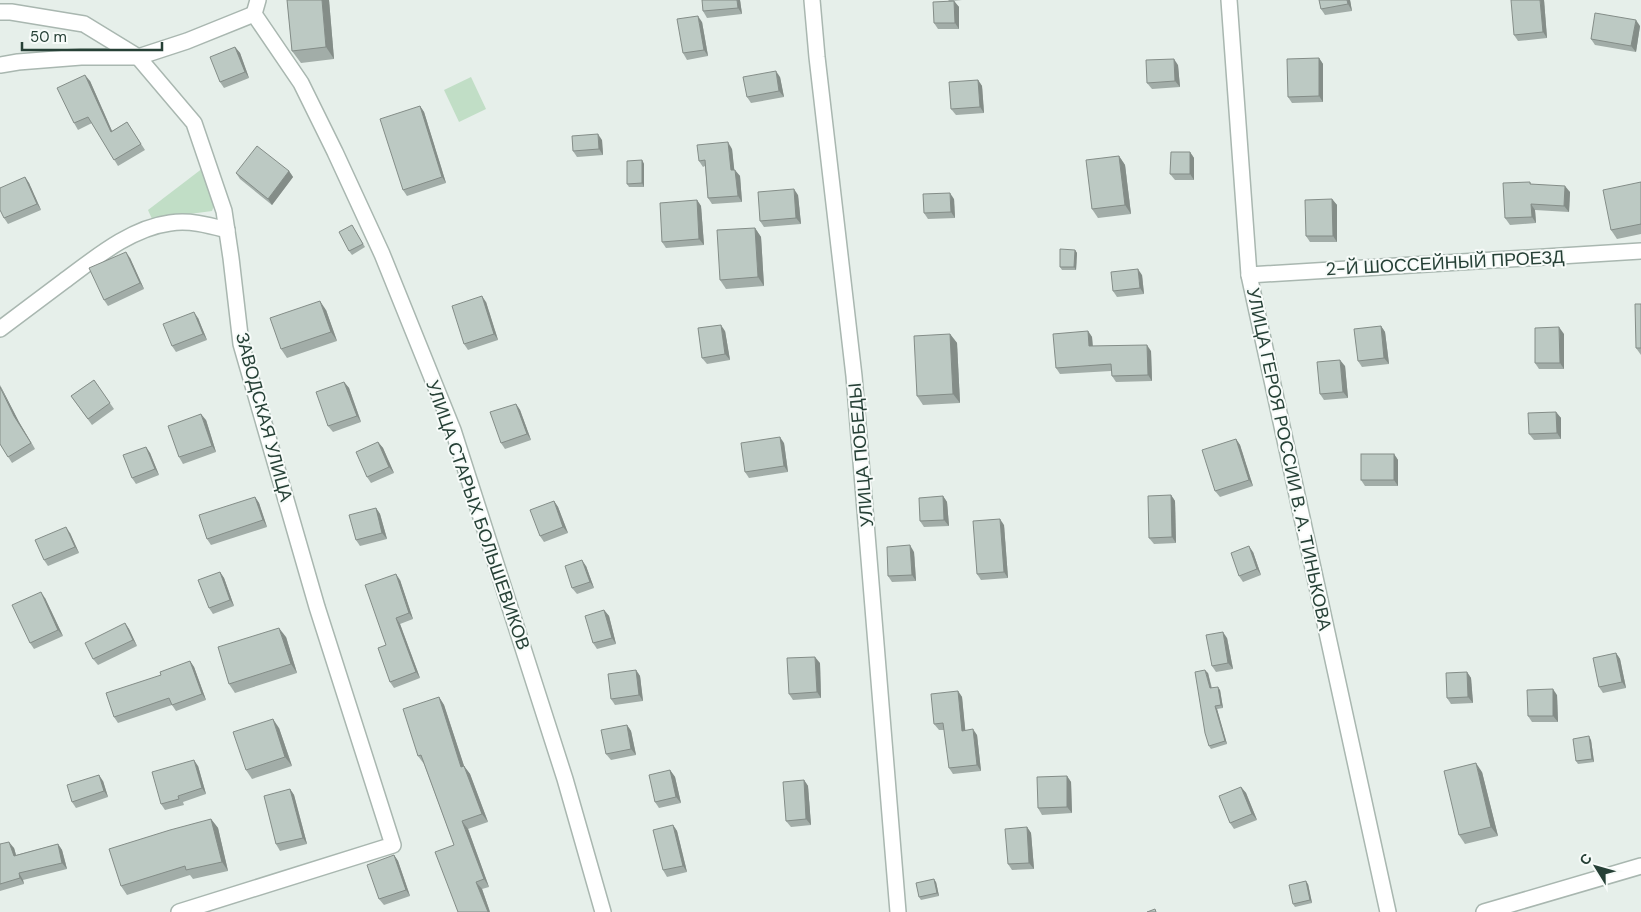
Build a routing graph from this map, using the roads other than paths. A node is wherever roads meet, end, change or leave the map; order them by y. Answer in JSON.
{"nodes":[{"id":1,"x":812,"y":0,"type":"edge"},
{"id":2,"x":1229,"y":0,"type":"edge"},
{"id":3,"x":256,"y":7,"type":"edge"},
{"id":4,"x":0,"y":12,"type":"edge"},
{"id":5,"x":138,"y":57,"type":"junction"},
{"id":6,"x":0,"y":65,"type":"edge"},
{"id":7,"x":227,"y":230,"type":"junction"},
{"id":8,"x":1641,"y":251,"type":"edge"},
{"id":9,"x":1249,"y":275,"type":"junction"},
{"id":10,"x":0,"y":329,"type":"edge"},
{"id":11,"x":1641,"y":866,"type":"edge"},
{"id":12,"x":179,"y":912,"type":"edge"},
{"id":13,"x":603,"y":912,"type":"edge"},
{"id":14,"x":898,"y":912,"type":"edge"},
{"id":15,"x":1388,"y":912,"type":"edge"},
{"id":16,"x":1484,"y":912,"type":"edge"}],
"edges":[{"from":1,"to":14,"type":"street","name":"УЛИЦА ПОБЕДЫ"},
{"from":2,"to":9,"type":"street","name":"УЛИЦА ГЕРОЯ РОССИИ В. А. ТИНЬКОВА"},
{"from":3,"to":5,"type":"street"},
{"from":3,"to":13,"type":"street","name":"УЛИЦА СТАРЫХ БОЛЬШЕВИКОВ"},
{"from":4,"to":5,"type":"street","name":"ЗАВОДСКАЯ УЛИЦА"},
{"from":5,"to":6,"type":"street"},
{"from":5,"to":7,"type":"street","name":"ЗАВОДСКАЯ УЛИЦА"},
{"from":7,"to":10,"type":"street"},
{"from":7,"to":12,"type":"street","name":"ЗАВОДСКАЯ УЛИЦА"},
{"from":8,"to":9,"type":"street","name":"2-Й ШОССЕЙНЫЙ ПРОЕЗД"},
{"from":9,"to":15,"type":"street","name":"УЛИЦА ГЕРОЯ РОССИИ В. А. ТИНЬКОВА"},
{"from":11,"to":16,"type":"street"}]}
